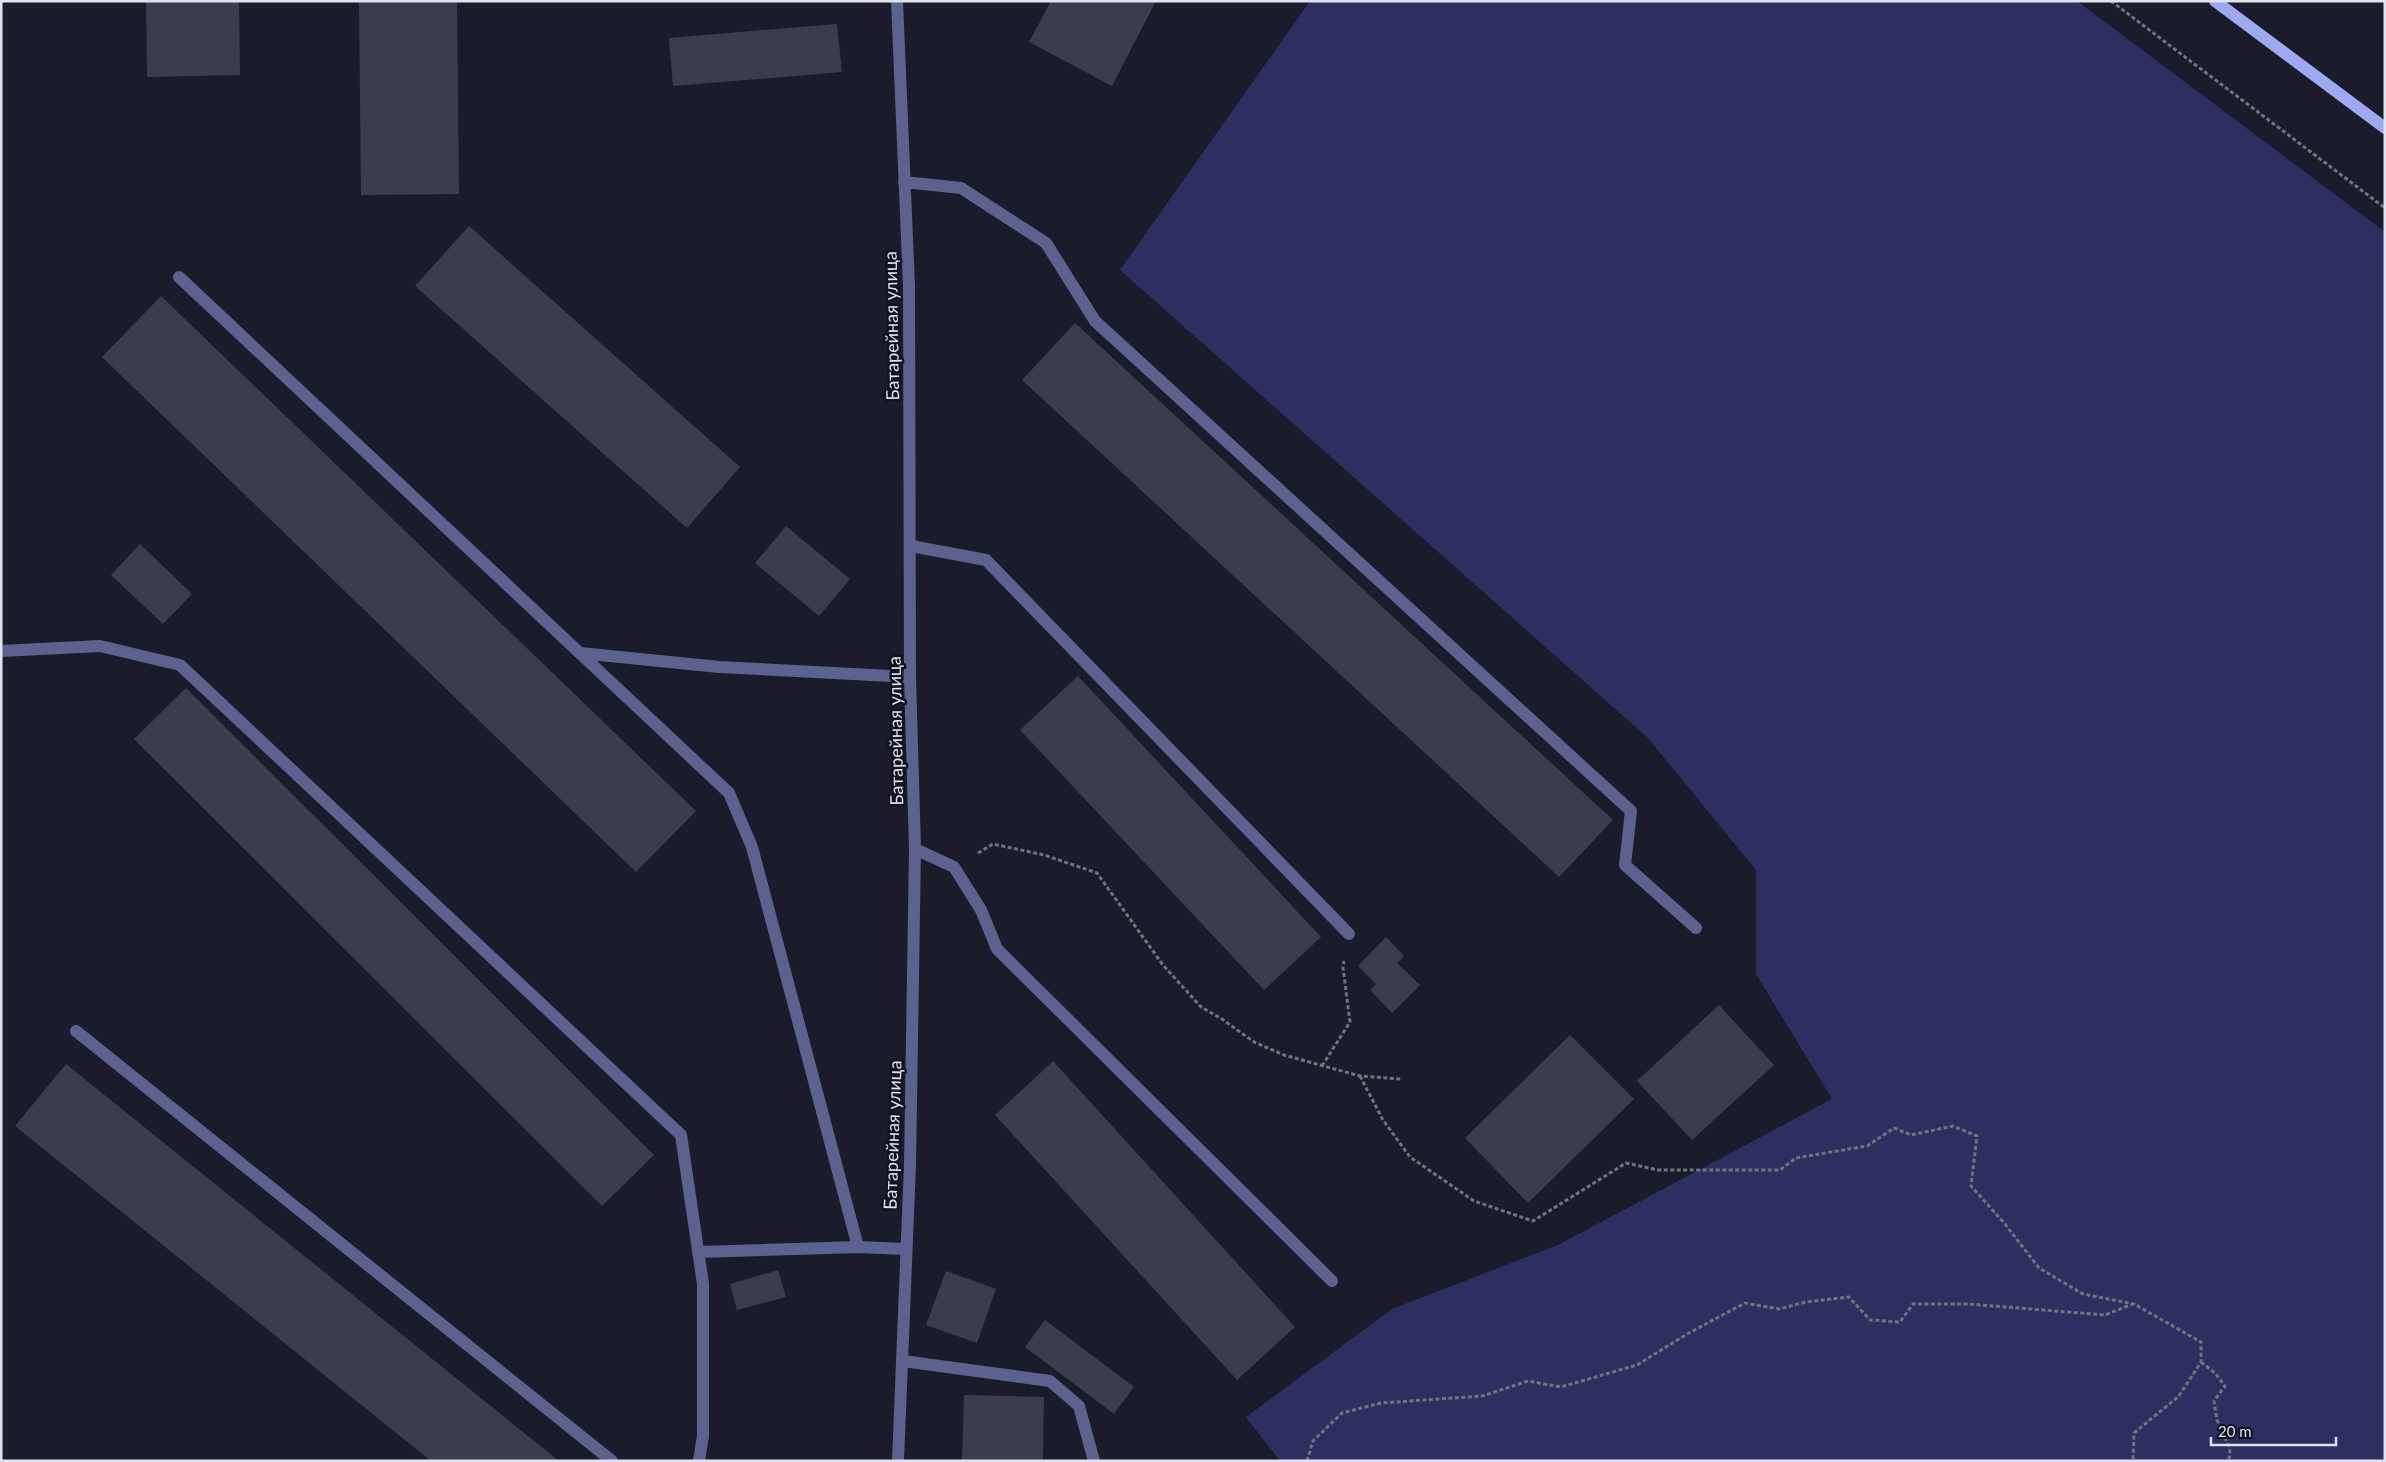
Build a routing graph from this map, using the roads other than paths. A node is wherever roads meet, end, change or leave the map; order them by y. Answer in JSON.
{"nodes":[{"id":1,"x":897,"y":1,"type":"edge"},
{"id":2,"x":2215,"y":1,"type":"edge"},
{"id":3,"x":2385,"y":128,"type":"edge"},
{"id":4,"x":904,"y":182,"type":"junction"},
{"id":5,"x":179,"y":277,"type":"dead end"},
{"id":6,"x":911,"y":546,"type":"junction"},
{"id":7,"x":1,"y":651,"type":"edge"},
{"id":8,"x":580,"y":653,"type":"junction"},
{"id":9,"x":910,"y":677,"type":"junction"},
{"id":10,"x":914,"y":848,"type":"junction"},
{"id":11,"x":1696,"y":928,"type":"dead end"},
{"id":12,"x":1349,"y":934,"type":"road end"},
{"id":13,"x":76,"y":1031,"type":"dead end"},
{"id":14,"x":858,"y":1247,"type":"junction"},
{"id":15,"x":905,"y":1249,"type":"junction"},
{"id":16,"x":698,"y":1252,"type":"junction"},
{"id":17,"x":1332,"y":1281,"type":"dead end"},
{"id":18,"x":903,"y":1361,"type":"junction"},
{"id":19,"x":612,"y":1461,"type":"edge"},
{"id":20,"x":699,"y":1461,"type":"edge"},
{"id":21,"x":898,"y":1461,"type":"edge"},
{"id":22,"x":1094,"y":1461,"type":"edge"}],
"edges":[{"from":1,"to":4,"type":"street","name":"Батарейная улица"},
{"from":2,"to":3,"type":"main road"},
{"from":4,"to":6,"type":"street","name":"Батарейная улица"},
{"from":4,"to":11,"type":"street"},
{"from":5,"to":8,"type":"street"},
{"from":6,"to":9,"type":"street","name":"Батарейная улица"},
{"from":6,"to":12,"type":"street"},
{"from":7,"to":16,"type":"street"},
{"from":8,"to":9,"type":"street"},
{"from":8,"to":14,"type":"street"},
{"from":9,"to":10,"type":"street","name":"Батарейная улица"},
{"from":10,"to":15,"type":"street","name":"Батарейная улица"},
{"from":10,"to":17,"type":"street"},
{"from":13,"to":19,"type":"street"},
{"from":14,"to":15,"type":"street"},
{"from":14,"to":16,"type":"street"},
{"from":15,"to":18,"type":"street","name":"Батарейная улица"},
{"from":16,"to":20,"type":"street"},
{"from":18,"to":21,"type":"street","name":"Батарейная улица"},
{"from":18,"to":22,"type":"street"}]}
